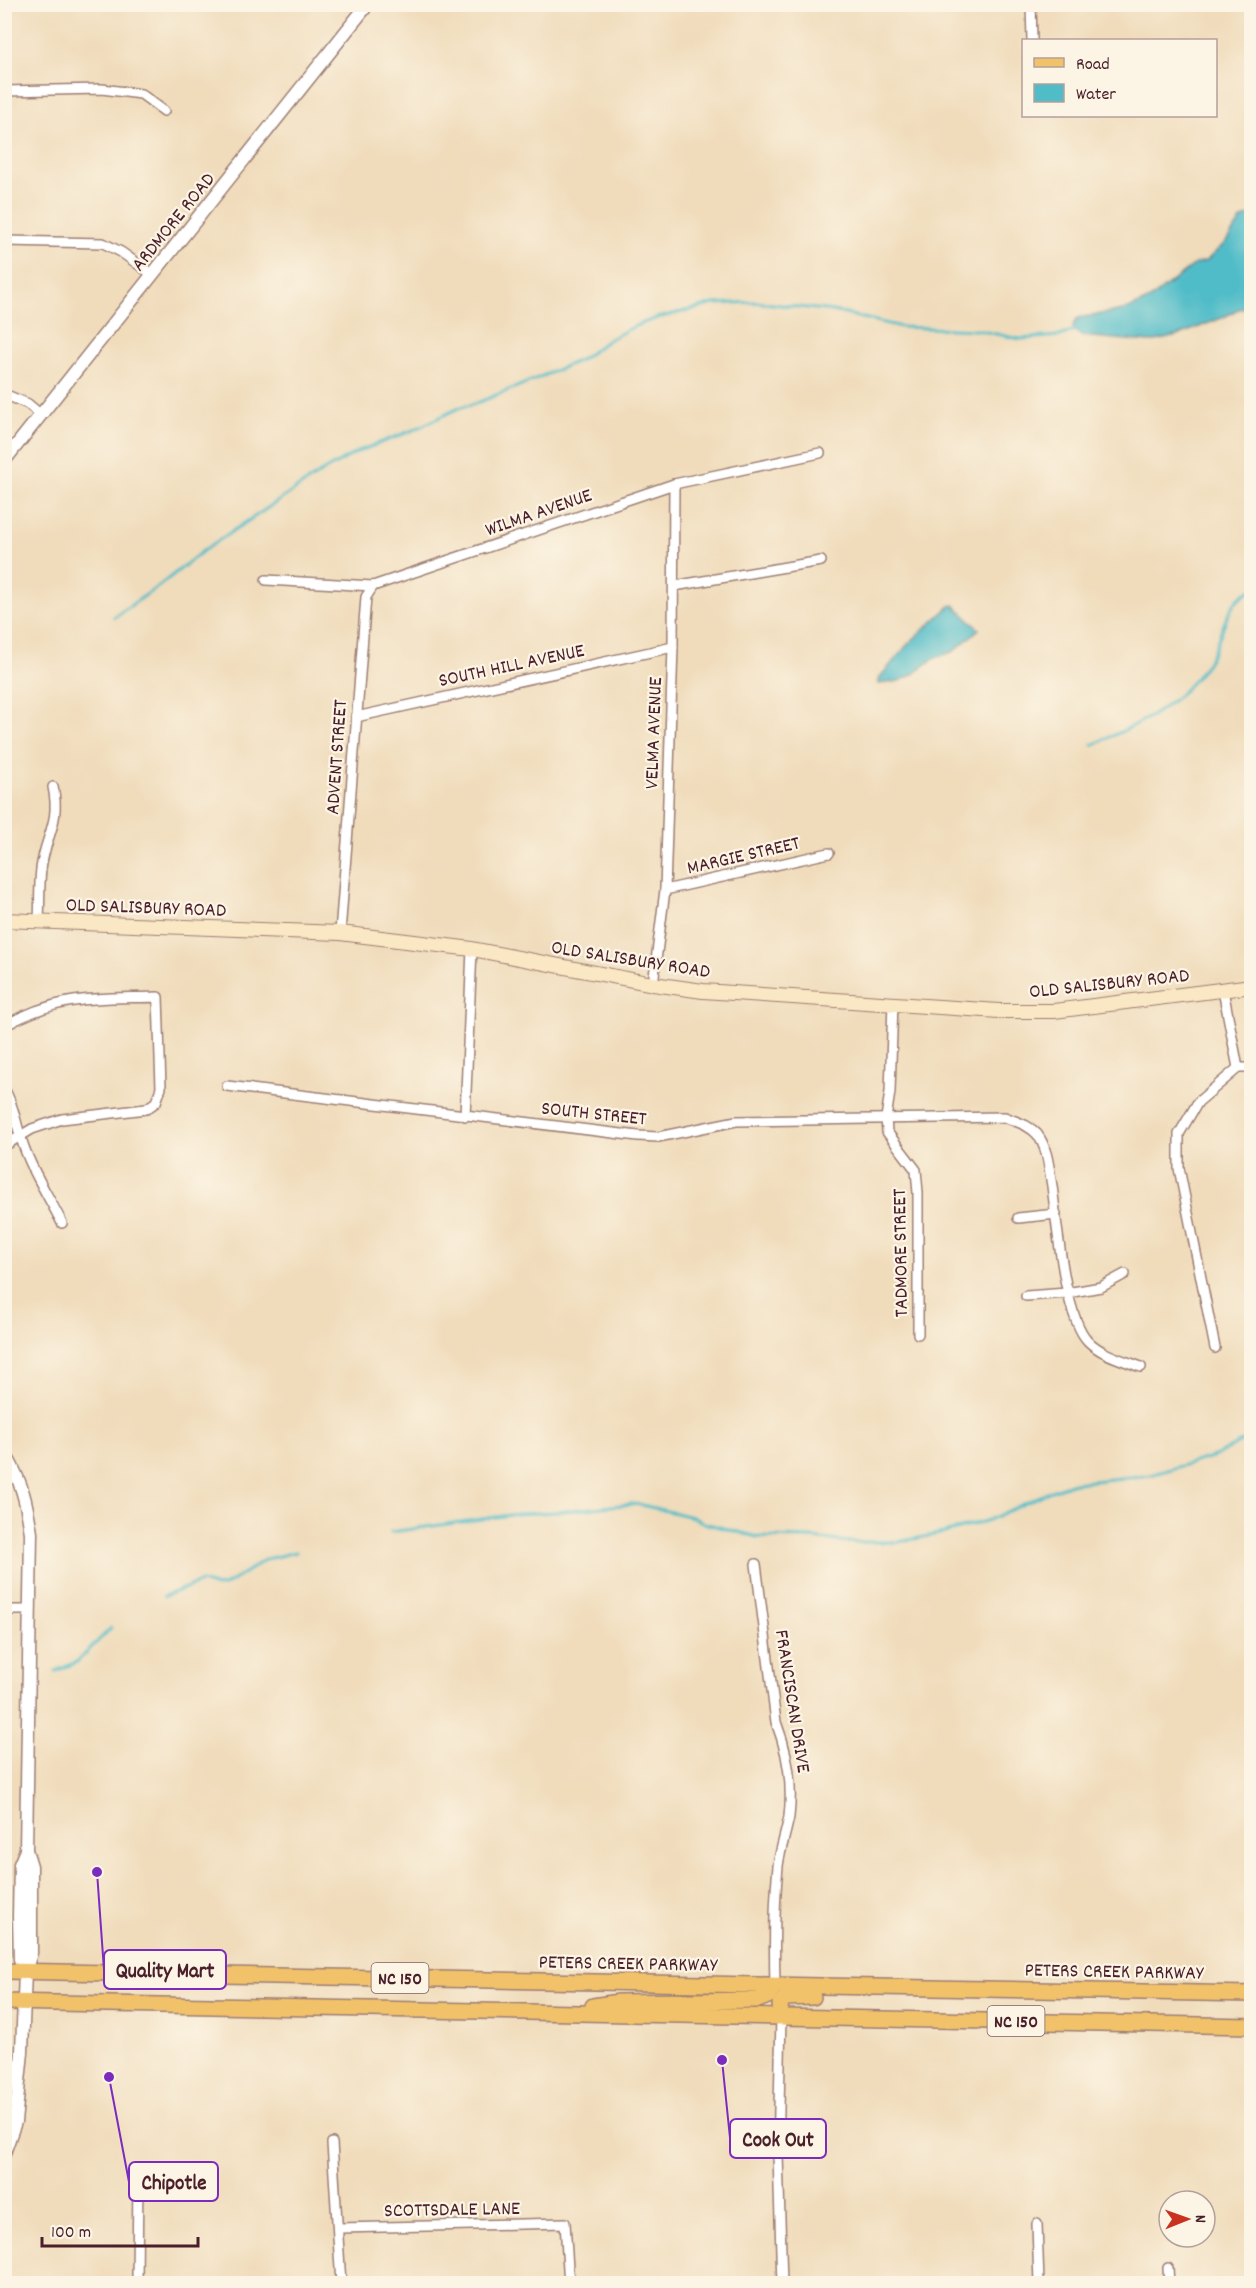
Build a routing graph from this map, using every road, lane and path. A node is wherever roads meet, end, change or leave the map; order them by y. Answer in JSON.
{"nodes":[{"id":1,"x":368,"y":4,"type":"edge"},
{"id":2,"x":1032,"y":4,"type":"edge"},
{"id":3,"x":1032,"y":39,"type":"edge"},
{"id":4,"x":4,"y":91,"type":"edge"},
{"id":5,"x":164,"y":111,"type":"dead end"},
{"id":6,"x":4,"y":241,"type":"edge"},
{"id":7,"x":153,"y":275,"type":"junction"},
{"id":8,"x":4,"y":394,"type":"edge"},
{"id":9,"x":41,"y":415,"type":"junction"},
{"id":10,"x":820,"y":453,"type":"dead end"},
{"id":11,"x":4,"y":460,"type":"edge"},
{"id":12,"x":674,"y":484,"type":"junction"},
{"id":13,"x":821,"y":561,"type":"dead end"},
{"id":14,"x":266,"y":580,"type":"dead end"},
{"id":15,"x":373,"y":586,"type":"junction"},
{"id":16,"x":674,"y":586,"type":"junction"},
{"id":17,"x":673,"y":647,"type":"junction"},
{"id":18,"x":356,"y":717,"type":"junction"},
{"id":19,"x":53,"y":787,"type":"dead end"},
{"id":20,"x":829,"y":853,"type":"dead end"},
{"id":21,"x":665,"y":890,"type":"junction"},
{"id":22,"x":4,"y":920,"type":"edge"},
{"id":23,"x":39,"y":921,"type":"junction"},
{"id":24,"x":340,"y":933,"type":"junction"},
{"id":25,"x":472,"y":949,"type":"junction"},
{"id":26,"x":653,"y":984,"type":"junction"},
{"id":27,"x":1251,"y":986,"type":"edge"},
{"id":28,"x":1223,"y":990,"type":"junction"},
{"id":29,"x":893,"y":1002,"type":"junction"},
{"id":30,"x":4,"y":1026,"type":"edge"},
{"id":31,"x":1238,"y":1068,"type":"junction"},
{"id":32,"x":1251,"y":1068,"type":"edge"},
{"id":33,"x":227,"y":1086,"type":"dead end"},
{"id":34,"x":4,"y":1089,"type":"edge"},
{"id":35,"x":465,"y":1116,"type":"junction"},
{"id":36,"x":886,"y":1118,"type":"junction"},
{"id":37,"x":20,"y":1137,"type":"junction"},
{"id":38,"x":4,"y":1146,"type":"edge"},
{"id":39,"x":1056,"y":1215,"type":"junction"},
{"id":40,"x":1018,"y":1218,"type":"dead end"},
{"id":41,"x":62,"y":1223,"type":"dead end"},
{"id":42,"x":1125,"y":1274,"type":"dead end"},
{"id":43,"x":1068,"y":1293,"type":"junction"},
{"id":44,"x":1026,"y":1296,"type":"dead end"},
{"id":45,"x":918,"y":1334,"type":"dead end"},
{"id":46,"x":1215,"y":1348,"type":"dead end"},
{"id":47,"x":1141,"y":1367,"type":"dead end"},
{"id":48,"x":4,"y":1452,"type":"edge"},
{"id":49,"x":756,"y":1564,"type":"dead end"},
{"id":50,"x":4,"y":1610,"type":"edge"},
{"id":51,"x":30,"y":1610,"type":"junction"},
{"id":52,"x":4,"y":1971,"type":"edge"},
{"id":53,"x":25,"y":1971,"type":"junction"},
{"id":54,"x":775,"y":1986,"type":"junction"},
{"id":55,"x":926,"y":1987,"type":"junction"},
{"id":56,"x":1251,"y":1994,"type":"edge"},
{"id":57,"x":4,"y":2002,"type":"edge"},
{"id":58,"x":23,"y":2002,"type":"junction"},
{"id":59,"x":581,"y":2013,"type":"junction"},
{"id":60,"x":781,"y":2016,"type":"junction"},
{"id":61,"x":1251,"y":2026,"type":"edge"},
{"id":62,"x":332,"y":2143,"type":"dead end"},
{"id":63,"x":4,"y":2153,"type":"edge"},
{"id":64,"x":138,"y":2171,"type":"dead end"},
{"id":65,"x":1037,"y":2224,"type":"dead end"},
{"id":66,"x":339,"y":2228,"type":"junction"},
{"id":67,"x":1168,"y":2268,"type":"dead end"},
{"id":68,"x":137,"y":2283,"type":"edge"},
{"id":69,"x":341,"y":2283,"type":"edge"},
{"id":70,"x":569,"y":2283,"type":"edge"},
{"id":71,"x":782,"y":2283,"type":"edge"},
{"id":72,"x":1039,"y":2283,"type":"edge"},
{"id":73,"x":1169,"y":2283,"type":"edge"}],
"edges":[{"from":1,"to":7,"type":"street","name":"ARDMORE ROAD"},
{"from":2,"to":3,"type":"street"},
{"from":4,"to":5,"type":"street"},
{"from":6,"to":7,"type":"street"},
{"from":7,"to":9,"type":"street","name":"ARDMORE ROAD"},
{"from":8,"to":9,"type":"street"},
{"from":9,"to":11,"type":"street","name":"ARDMORE ROAD"},
{"from":10,"to":12,"type":"street","name":"WILMA AVENUE"},
{"from":12,"to":15,"type":"street","name":"WILMA AVENUE"},
{"from":12,"to":16,"type":"street","name":"VELMA AVENUE"},
{"from":13,"to":16,"type":"street"},
{"from":14,"to":15,"type":"street","name":"WILMA AVENUE"},
{"from":15,"to":18,"type":"street","name":"ADVENT STREET"},
{"from":16,"to":17,"type":"street","name":"VELMA AVENUE"},
{"from":17,"to":18,"type":"street","name":"SOUTH HILL AVENUE"},
{"from":17,"to":21,"type":"street","name":"VELMA AVENUE"},
{"from":18,"to":24,"type":"street","name":"ADVENT STREET"},
{"from":19,"to":23,"type":"street"},
{"from":20,"to":21,"type":"street","name":"MARGIE STREET"},
{"from":21,"to":26,"type":"street","name":"VELMA AVENUE"},
{"from":22,"to":23,"type":"main road","name":"OLD SALISBURY ROAD"},
{"from":23,"to":24,"type":"main road","name":"OLD SALISBURY ROAD"},
{"from":24,"to":25,"type":"main road","name":"OLD SALISBURY ROAD"},
{"from":25,"to":26,"type":"main road","name":"OLD SALISBURY ROAD"},
{"from":25,"to":35,"type":"street"},
{"from":26,"to":29,"type":"main road","name":"OLD SALISBURY ROAD"},
{"from":27,"to":28,"type":"main road","name":"OLD SALISBURY ROAD"},
{"from":28,"to":29,"type":"main road","name":"OLD SALISBURY ROAD"},
{"from":28,"to":31,"type":"street"},
{"from":29,"to":36,"type":"street","name":"TADMORE STREET"},
{"from":30,"to":37,"type":"street"},
{"from":31,"to":32,"type":"street"},
{"from":31,"to":46,"type":"street"},
{"from":33,"to":35,"type":"street","name":"SOUTH STREET"},
{"from":34,"to":37,"type":"street"},
{"from":35,"to":36,"type":"street","name":"SOUTH STREET"},
{"from":36,"to":39,"type":"street","name":"SOUTH STREET"},
{"from":36,"to":45,"type":"street","name":"TADMORE STREET"},
{"from":37,"to":38,"type":"street"},
{"from":37,"to":41,"type":"street"},
{"from":39,"to":40,"type":"street"},
{"from":39,"to":43,"type":"street"},
{"from":42,"to":43,"type":"street"},
{"from":43,"to":44,"type":"street"},
{"from":43,"to":47,"type":"street"},
{"from":48,"to":51,"type":"street"},
{"from":49,"to":54,"type":"street","name":"FRANCISCAN DRIVE"},
{"from":50,"to":51,"type":"street"},
{"from":51,"to":53,"type":"street"},
{"from":52,"to":53,"type":"main road","name":"PETERS CREEK PARKWAY","number":"NC 150"},
{"from":53,"to":54,"type":"main road","name":"PETERS CREEK PARKWAY","number":"NC 150"},
{"from":53,"to":58,"type":"street"},
{"from":54,"to":55,"type":"main road","name":"PETERS CREEK PARKWAY","number":"NC 150"},
{"from":54,"to":59,"type":"main road"},
{"from":55,"to":56,"type":"main road","name":"PETERS CREEK PARKWAY","number":"NC 150"},
{"from":55,"to":60,"type":"main road"},
{"from":57,"to":58,"type":"main road","number":"NC 150"},
{"from":58,"to":59,"type":"main road","number":"NC 150"},
{"from":58,"to":63,"type":"street"},
{"from":59,"to":60,"type":"main road","number":"NC 150"},
{"from":60,"to":61,"type":"main road","number":"NC 150"},
{"from":60,"to":71,"type":"street"},
{"from":62,"to":66,"type":"street"},
{"from":64,"to":68,"type":"street"},
{"from":65,"to":72,"type":"street"},
{"from":66,"to":69,"type":"street"},
{"from":66,"to":70,"type":"street","name":"SCOTTSDALE LANE"},
{"from":67,"to":73,"type":"street"}]}
